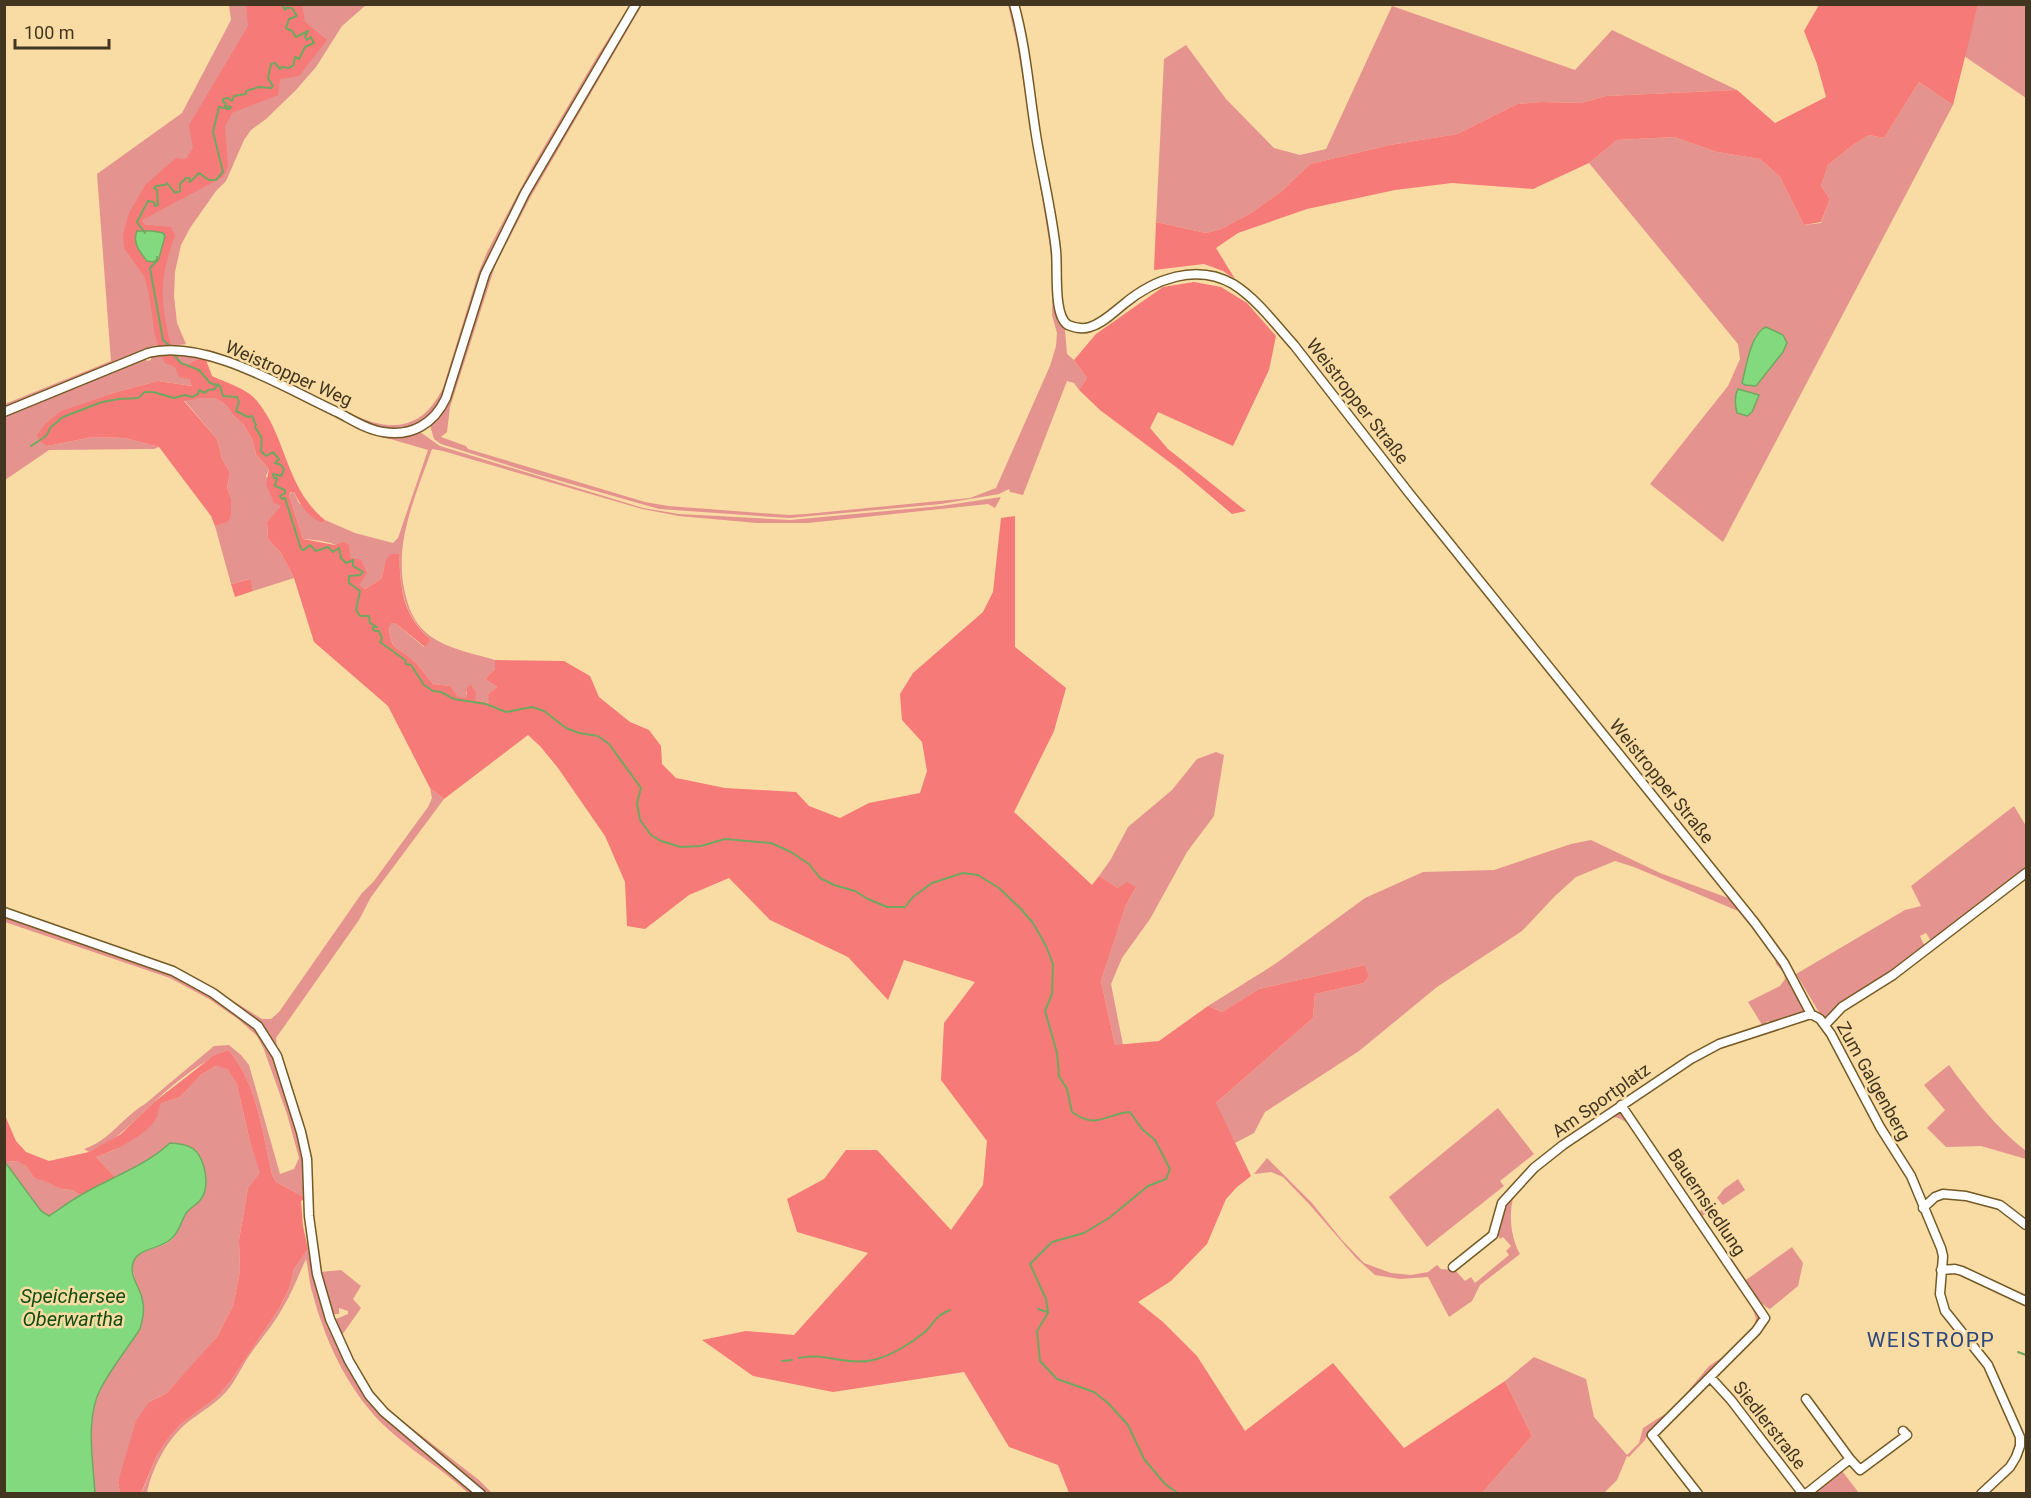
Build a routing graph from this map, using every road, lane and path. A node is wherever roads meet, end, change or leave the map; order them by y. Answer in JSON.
{"nodes":[{"id":1,"x":636,"y":4,"type":"edge"},
{"id":2,"x":1014,"y":4,"type":"edge"},
{"id":3,"x":4,"y":412,"type":"edge"},
{"id":4,"x":2026,"y":873,"type":"edge"},
{"id":5,"x":4,"y":912,"type":"edge"},
{"id":6,"x":1770,"y":943,"type":"joint"},
{"id":7,"x":1811,"y":1014,"type":"junction"},
{"id":8,"x":1825,"y":1025,"type":"junction"},
{"id":9,"x":1621,"y":1105,"type":"junction"},
{"id":10,"x":1918,"y":1194,"type":"junction"},
{"id":11,"x":1935,"y":1197,"type":"junction"},
{"id":12,"x":1923,"y":1208,"type":"junction"},
{"id":13,"x":2026,"y":1225,"type":"edge"},
{"id":14,"x":1453,"y":1267,"type":"dead end"},
{"id":15,"x":1941,"y":1270,"type":"junction"},
{"id":16,"x":2026,"y":1301,"type":"edge"},
{"id":17,"x":1710,"y":1377,"type":"junction"},
{"id":18,"x":1806,"y":1399,"type":"dead end"},
{"id":19,"x":1903,"y":1431,"type":"dead end"},
{"id":20,"x":1850,"y":1459,"type":"junction"},
{"id":21,"x":481,"y":1494,"type":"edge"},
{"id":22,"x":1698,"y":1494,"type":"edge"},
{"id":23,"x":1805,"y":1494,"type":"edge"},
{"id":24,"x":1981,"y":1494,"type":"edge"}],
"edges":[{"from":1,"to":3,"type":"street","name":"Weistropper Weg"},
{"from":2,"to":6,"type":"street","name":"Weistropper Straße"},
{"from":4,"to":8,"type":"street"},
{"from":5,"to":21,"type":"street"},
{"from":6,"to":7,"type":"street","name":"Zum Galgenberg"},
{"from":7,"to":8,"type":"street","name":"Zum Galgenberg"},
{"from":7,"to":9,"type":"street","name":"Am Sportplatz"},
{"from":8,"to":10,"type":"street","name":"Zum Galgenberg"},
{"from":9,"to":14,"type":"street","name":"Am Sportplatz"},
{"from":9,"to":17,"type":"street","name":"Bauernsiedlung"},
{"from":10,"to":11,"type":"street"},
{"from":10,"to":12,"type":"street","name":"Zum Galgenberg"},
{"from":11,"to":12,"type":"street"},
{"from":11,"to":13,"type":"street"},
{"from":12,"to":15,"type":"street","name":"Zum Galgenberg"},
{"from":15,"to":16,"type":"street"},
{"from":15,"to":24,"type":"street"},
{"from":17,"to":22,"type":"street"},
{"from":17,"to":23,"type":"street","name":"Siedlerstraße"},
{"from":18,"to":20,"type":"street"},
{"from":19,"to":20,"type":"street"},
{"from":20,"to":23,"type":"street"}]}
